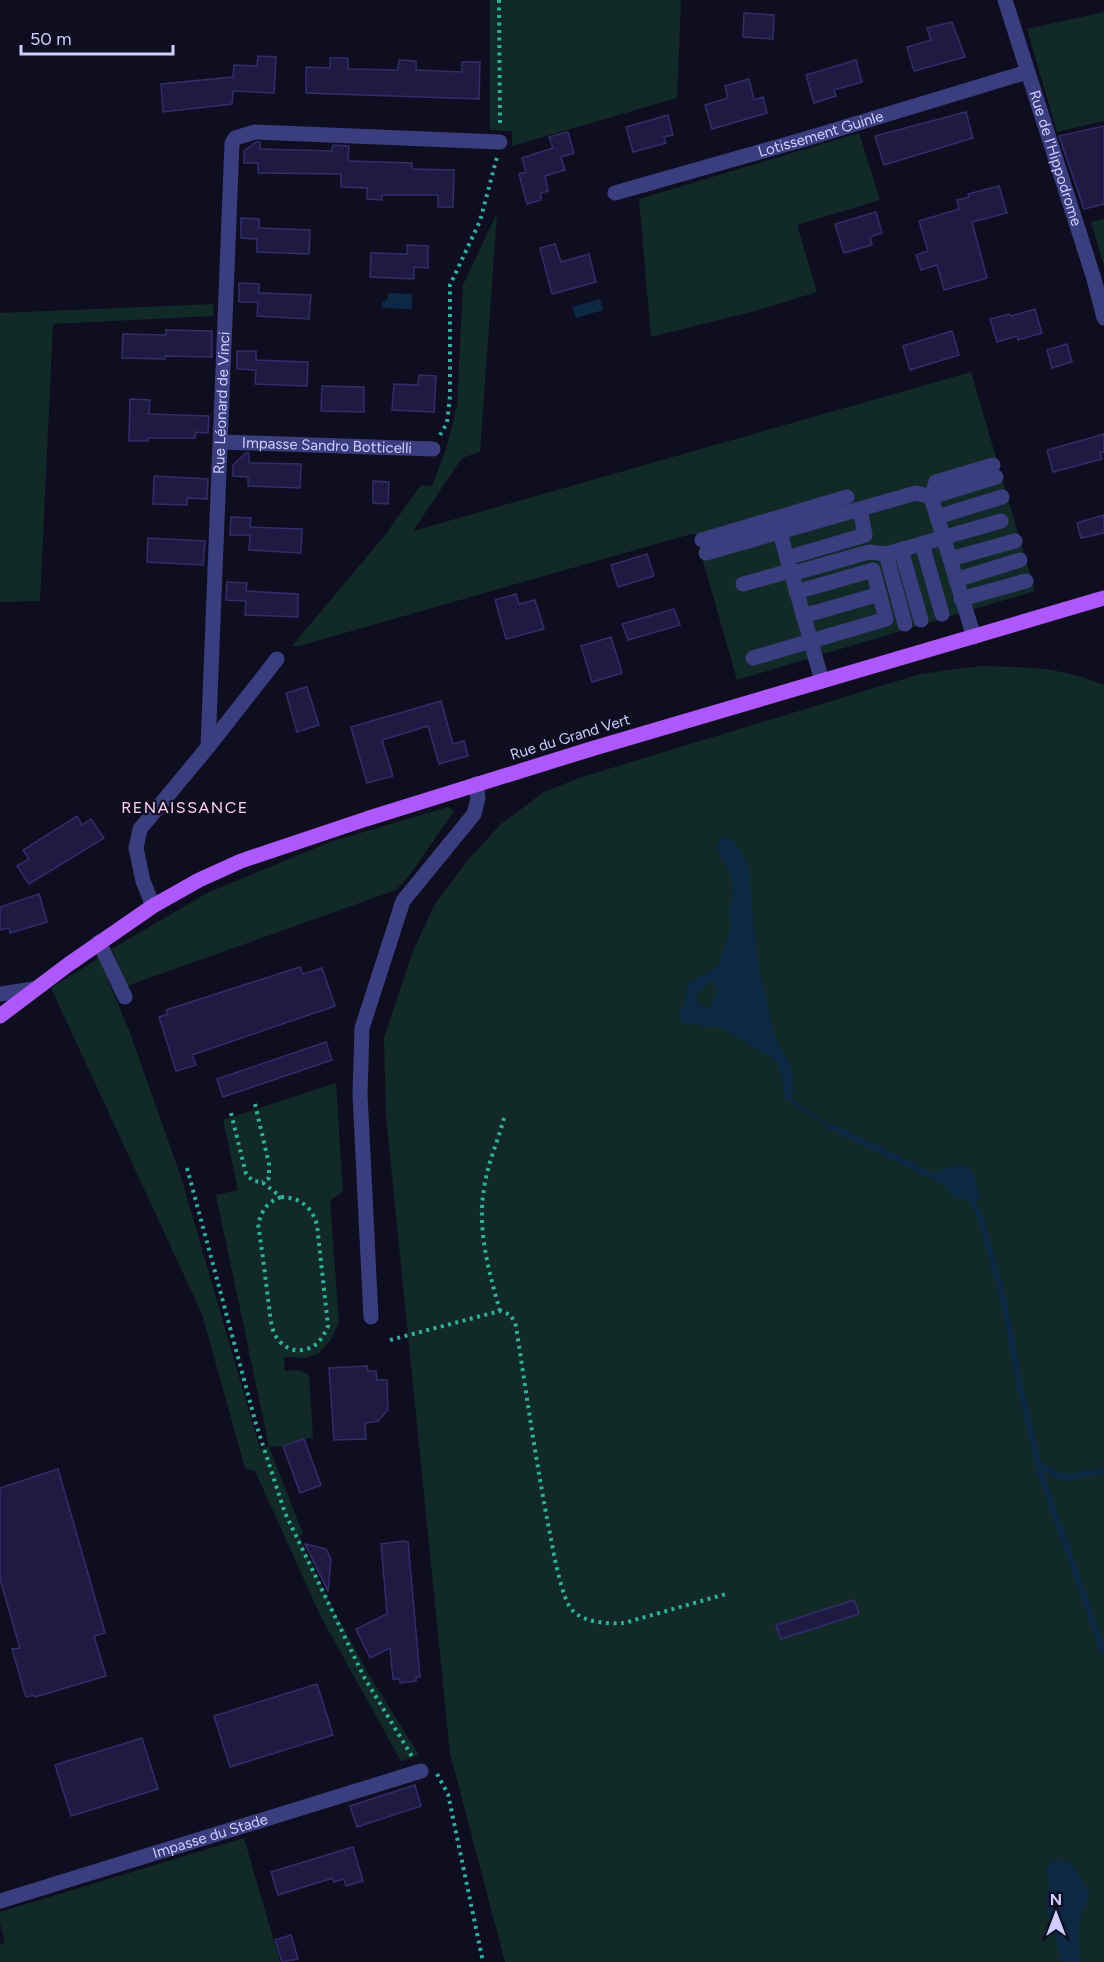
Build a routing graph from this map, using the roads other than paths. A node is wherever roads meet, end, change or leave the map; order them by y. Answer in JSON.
{"nodes":[{"id":1,"x":1005,"y":0,"type":"edge"},
{"id":2,"x":1027,"y":72,"type":"junction"},
{"id":3,"x":500,"y":142,"type":"road end"},
{"id":4,"x":615,"y":193,"type":"dead end"},
{"id":5,"x":1104,"y":318,"type":"edge"},
{"id":6,"x":221,"y":442,"type":"junction"},
{"id":7,"x":433,"y":449,"type":"road end"},
{"id":8,"x":994,"y":471,"type":"dead end"},
{"id":9,"x":847,"y":497,"type":"dead end"},
{"id":10,"x":931,"y":497,"type":"junction"},
{"id":11,"x":1002,"y":498,"type":"dead end"},
{"id":12,"x":860,"y":509,"type":"junction"},
{"id":13,"x":937,"y":517,"type":"junction"},
{"id":14,"x":1001,"y":521,"type":"dead end"},
{"id":15,"x":778,"y":526,"type":"junction"},
{"id":16,"x":865,"y":535,"type":"junction"},
{"id":17,"x":944,"y":538,"type":"junction"},
{"id":18,"x":1015,"y":541,"type":"dead end"},
{"id":19,"x":922,"y":544,"type":"junction"},
{"id":20,"x":704,"y":547,"type":"dead end"},
{"id":21,"x":869,"y":552,"type":"junction"},
{"id":22,"x":893,"y":553,"type":"junction"},
{"id":23,"x":950,"y":559,"type":"junction"},
{"id":24,"x":1020,"y":560,"type":"dead end"},
{"id":25,"x":790,"y":568,"type":"junction"},
{"id":26,"x":956,"y":580,"type":"junction"},
{"id":27,"x":1026,"y":581,"type":"dead end"},
{"id":28,"x":743,"y":584,"type":"dead end"},
{"id":29,"x":796,"y":592,"type":"junction"},
{"id":30,"x":880,"y":594,"type":"junction"},
{"id":31,"x":1104,"y":598,"type":"edge"},
{"id":32,"x":961,"y":599,"type":"junction"},
{"id":33,"x":942,"y":614,"type":"dead end"},
{"id":34,"x":803,"y":615,"type":"junction"},
{"id":35,"x":921,"y":620,"type":"dead end"},
{"id":36,"x":905,"y":624,"type":"dead end"},
{"id":37,"x":974,"y":637,"type":"junction"},
{"id":38,"x":810,"y":641,"type":"junction"},
{"id":39,"x":753,"y":658,"type":"dead end"},
{"id":40,"x":277,"y":659,"type":"dead end"},
{"id":41,"x":822,"y":681,"type":"junction"},
{"id":42,"x":208,"y":747,"type":"junction"},
{"id":43,"x":476,"y":784,"type":"junction"},
{"id":44,"x":153,"y":906,"type":"junction"},
{"id":45,"x":99,"y":942,"type":"junction"},
{"id":46,"x":33,"y":989,"type":"junction"},
{"id":47,"x":0,"y":994,"type":"edge"},
{"id":48,"x":124,"y":997,"type":"dead end"},
{"id":49,"x":0,"y":1016,"type":"edge"},
{"id":50,"x":370,"y":1317,"type":"dead end"},
{"id":51,"x":421,"y":1771,"type":"road end"},
{"id":52,"x":0,"y":1902,"type":"edge"}],
"edges":[{"from":1,"to":2,"type":"street","name":"Rue de l'Hippodrome"},
{"from":2,"to":4,"type":"street","name":"Lotissement Guinle"},
{"from":2,"to":5,"type":"street","name":"Rue de l'Hippodrome"},
{"from":3,"to":6,"type":"street","name":"Rue Léonard de Vinci"},
{"from":6,"to":7,"type":"street","name":"Impasse Sandro Botticelli"},
{"from":6,"to":42,"type":"street","name":"Rue Léonard de Vinci"},
{"from":8,"to":10,"type":"street"},
{"from":9,"to":15,"type":"street"},
{"from":10,"to":12,"type":"street"},
{"from":10,"to":13,"type":"street"},
{"from":11,"to":13,"type":"street"},
{"from":12,"to":15,"type":"street"},
{"from":12,"to":16,"type":"street"},
{"from":13,"to":17,"type":"street"},
{"from":14,"to":17,"type":"street"},
{"from":15,"to":20,"type":"street"},
{"from":15,"to":25,"type":"street"},
{"from":16,"to":21,"type":"street"},
{"from":16,"to":25,"type":"street"},
{"from":17,"to":19,"type":"street"},
{"from":17,"to":23,"type":"street"},
{"from":18,"to":23,"type":"street"},
{"from":19,"to":22,"type":"street"},
{"from":19,"to":33,"type":"street"},
{"from":21,"to":22,"type":"street"},
{"from":21,"to":25,"type":"street"},
{"from":22,"to":35,"type":"street"},
{"from":22,"to":36,"type":"street"},
{"from":23,"to":26,"type":"street"},
{"from":24,"to":26,"type":"street"},
{"from":25,"to":28,"type":"street"},
{"from":25,"to":29,"type":"street"},
{"from":26,"to":32,"type":"street"},
{"from":27,"to":32,"type":"street"},
{"from":29,"to":30,"type":"street"},
{"from":29,"to":34,"type":"street"},
{"from":30,"to":34,"type":"street"},
{"from":30,"to":38,"type":"street"},
{"from":31,"to":37,"type":"main road","name":"Rue du Grand Vert"},
{"from":32,"to":37,"type":"street"},
{"from":34,"to":38,"type":"street"},
{"from":37,"to":41,"type":"main road","name":"Rue du Grand Vert"},
{"from":38,"to":39,"type":"street"},
{"from":38,"to":41,"type":"street"},
{"from":40,"to":42,"type":"street"},
{"from":41,"to":43,"type":"main road","name":"Rue du Grand Vert"},
{"from":42,"to":44,"type":"street"},
{"from":43,"to":44,"type":"main road","name":"Rue du Grand Vert"},
{"from":43,"to":50,"type":"street"},
{"from":44,"to":45,"type":"main road","name":"Rue du Grand Vert"},
{"from":45,"to":46,"type":"main road","name":"Rue du Grand Vert"},
{"from":45,"to":48,"type":"street"},
{"from":46,"to":47,"type":"street"},
{"from":46,"to":49,"type":"main road","name":"Rue du Grand Vert"},
{"from":51,"to":52,"type":"street","name":"Impasse du Stade"}]}
